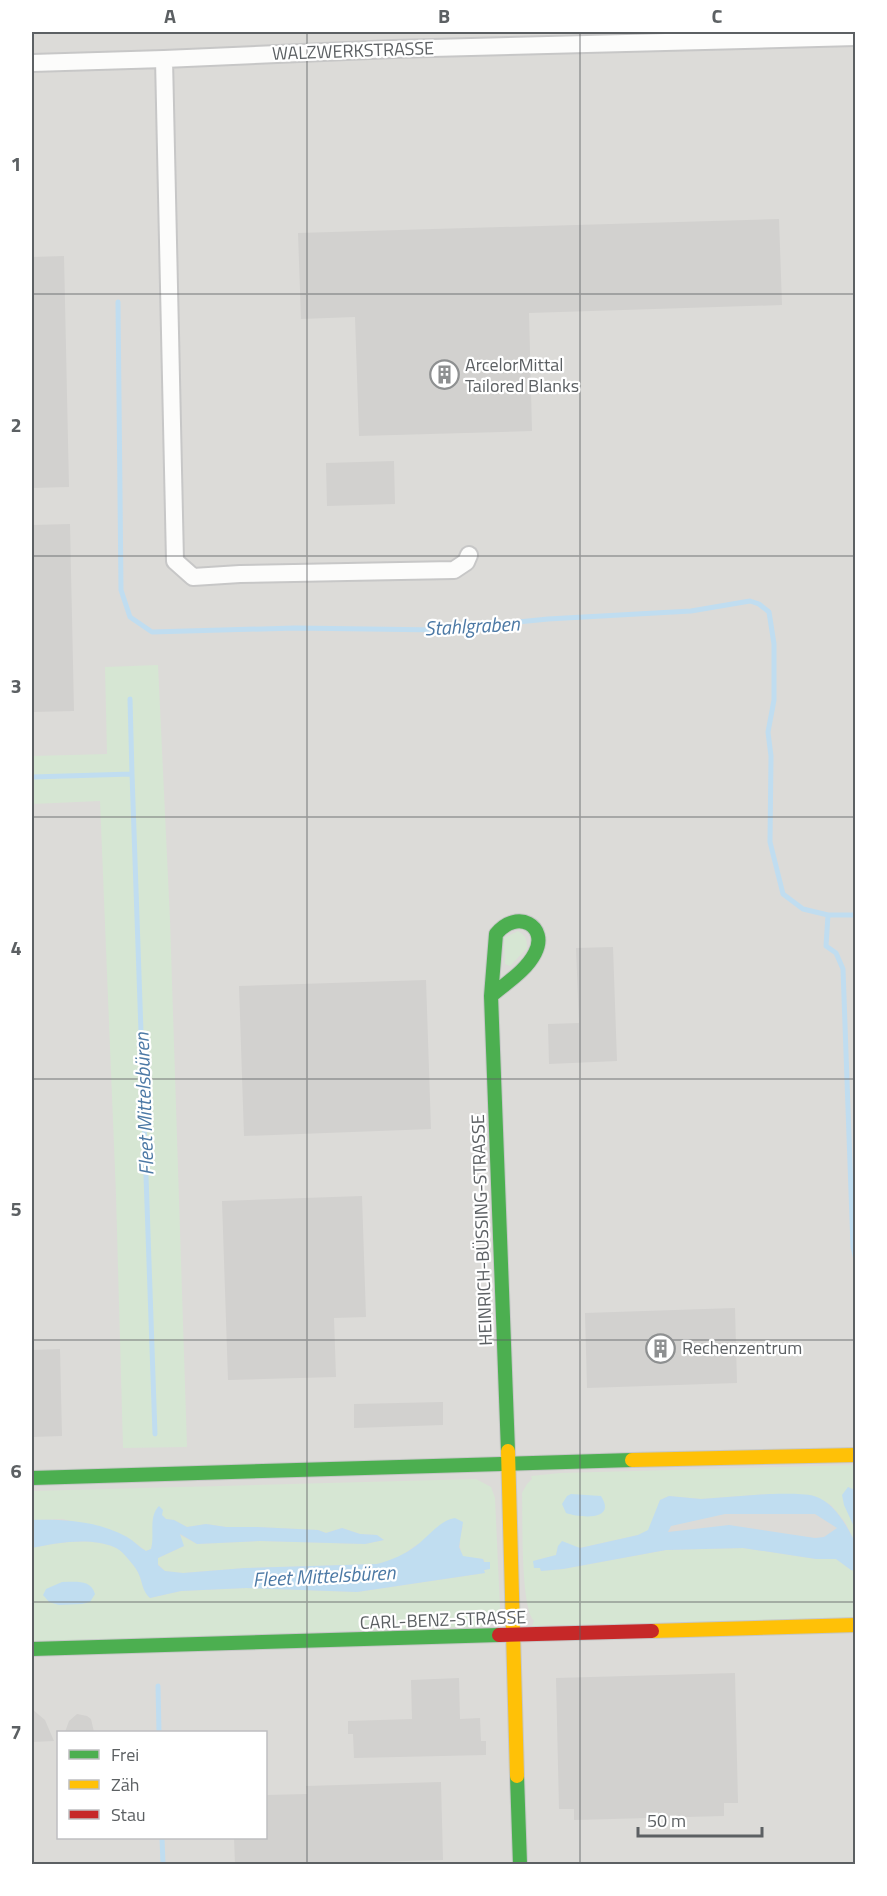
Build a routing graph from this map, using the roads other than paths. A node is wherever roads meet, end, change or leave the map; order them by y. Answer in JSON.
{"nodes":[{"id":1,"x":855,"y":38,"type":"edge"},
{"id":2,"x":164,"y":59,"type":"junction"},
{"id":3,"x":32,"y":63,"type":"edge"},
{"id":4,"x":469,"y":555,"type":"dead end"},
{"id":5,"x":491,"y":996,"type":"junction"},
{"id":6,"x":855,"y":1455,"type":"edge"},
{"id":7,"x":508,"y":1463,"type":"junction"},
{"id":8,"x":32,"y":1478,"type":"edge"},
{"id":9,"x":855,"y":1625,"type":"edge"},
{"id":10,"x":512,"y":1636,"type":"junction"},
{"id":11,"x":32,"y":1649,"type":"edge"},
{"id":12,"x":520,"y":1864,"type":"edge"}],
"edges":[{"from":1,"to":2,"type":"street","name":"WALZWERKSTRASSE"},
{"from":2,"to":3,"type":"street","name":"WALZWERKSTRASSE"},
{"from":2,"to":4,"type":"street"},
{"from":5,"to":5,"type":"street","name":"HEINRICH-BÜSSING-STRASSE"},
{"from":5,"to":7,"type":"street","name":"HEINRICH-BÜSSING-STRASSE"},
{"from":6,"to":7,"type":"street"},
{"from":7,"to":8,"type":"street"},
{"from":7,"to":10,"type":"street","name":"HEINRICH-BÜSSING-STRASSE"},
{"from":9,"to":10,"type":"street","name":"CARL-BENZ-STRASSE"},
{"from":10,"to":11,"type":"street","name":"CARL-BENZ-STRASSE"},
{"from":10,"to":12,"type":"street","name":"HEINRICH-BÜSSING-STRASSE"}]}
